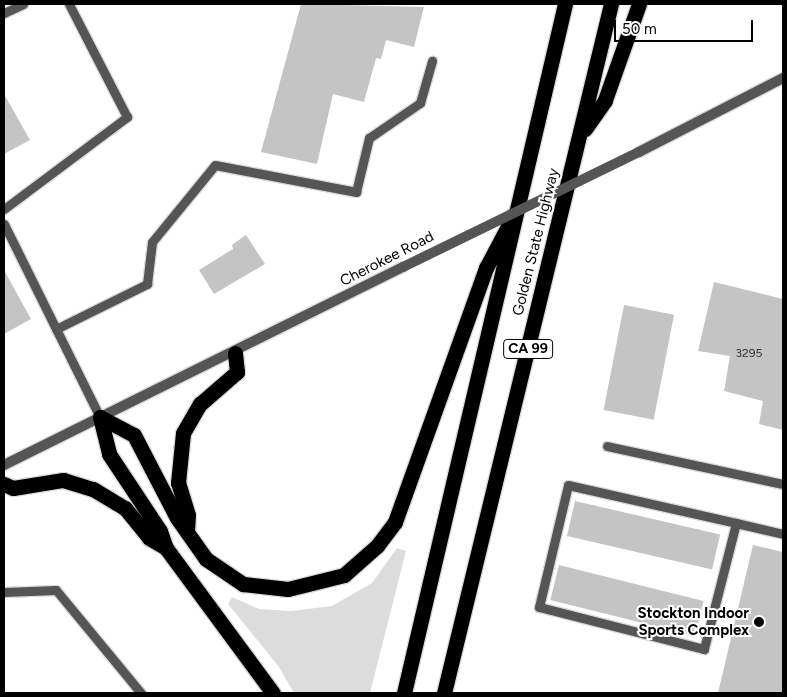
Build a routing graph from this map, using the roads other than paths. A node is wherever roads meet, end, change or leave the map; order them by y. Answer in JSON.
{"nodes":[{"id":1,"x":23,"y":4,"type":"edge"},
{"id":2,"x":69,"y":4,"type":"edge"},
{"id":3,"x":565,"y":4,"type":"edge"},
{"id":4,"x":611,"y":4,"type":"edge"},
{"id":5,"x":639,"y":4,"type":"edge"},
{"id":6,"x":4,"y":13,"type":"edge"},
{"id":7,"x":432,"y":61,"type":"dead end"},
{"id":8,"x":783,"y":78,"type":"edge"},
{"id":9,"x":580,"y":136,"type":"junction"},
{"id":10,"x":4,"y":209,"type":"edge"},
{"id":11,"x":516,"y":214,"type":"junction"},
{"id":12,"x":4,"y":224,"type":"edge"},
{"id":13,"x":56,"y":329,"type":"junction"},
{"id":14,"x":235,"y":353,"type":"junction"},
{"id":15,"x":100,"y":417,"type":"junction"},
{"id":16,"x":607,"y":446,"type":"dead end"},
{"id":17,"x":4,"y":465,"type":"edge"},
{"id":18,"x":4,"y":484,"type":"edge"},
{"id":19,"x":783,"y":484,"type":"edge"},
{"id":20,"x":736,"y":523,"type":"junction"},
{"id":21,"x":188,"y":532,"type":"junction"},
{"id":22,"x":783,"y":534,"type":"edge"},
{"id":23,"x":166,"y":548,"type":"junction"},
{"id":24,"x":4,"y":592,"type":"edge"},
{"id":25,"x":141,"y":693,"type":"edge"},
{"id":26,"x":273,"y":693,"type":"edge"},
{"id":27,"x":404,"y":693,"type":"edge"},
{"id":28,"x":444,"y":693,"type":"edge"}],
"edges":[{"from":1,"to":6,"type":"lane"},
{"from":2,"to":10,"type":"lane"},
{"from":3,"to":11,"type":"highway","name":"Golden State Highway","number":"CA 99"},
{"from":4,"to":9,"type":"highway","name":"Golden State Highway","number":"CA 99"},
{"from":5,"to":9,"type":"highway"},
{"from":7,"to":13,"type":"lane"},
{"from":8,"to":14,"type":"street","name":"Cherokee Road","bridge":true},
{"from":9,"to":28,"type":"highway","name":"Golden State Highway","number":"CA 99"},
{"from":11,"to":21,"type":"highway"},
{"from":11,"to":27,"type":"highway","name":"Golden State Highway","number":"CA 99"},
{"from":12,"to":13,"type":"lane"},
{"from":13,"to":15,"type":"lane"},
{"from":14,"to":15,"type":"street","name":"Cherokee Road"},
{"from":14,"to":21,"type":"highway"},
{"from":15,"to":17,"type":"street","name":"Cherokee Road"},
{"from":15,"to":21,"type":"highway"},
{"from":15,"to":23,"type":"highway"},
{"from":16,"to":19,"type":"lane"},
{"from":18,"to":23,"type":"highway"},
{"from":20,"to":20,"type":"lane"},
{"from":20,"to":22,"type":"lane"},
{"from":23,"to":26,"type":"highway"},
{"from":24,"to":25,"type":"lane"}]}
